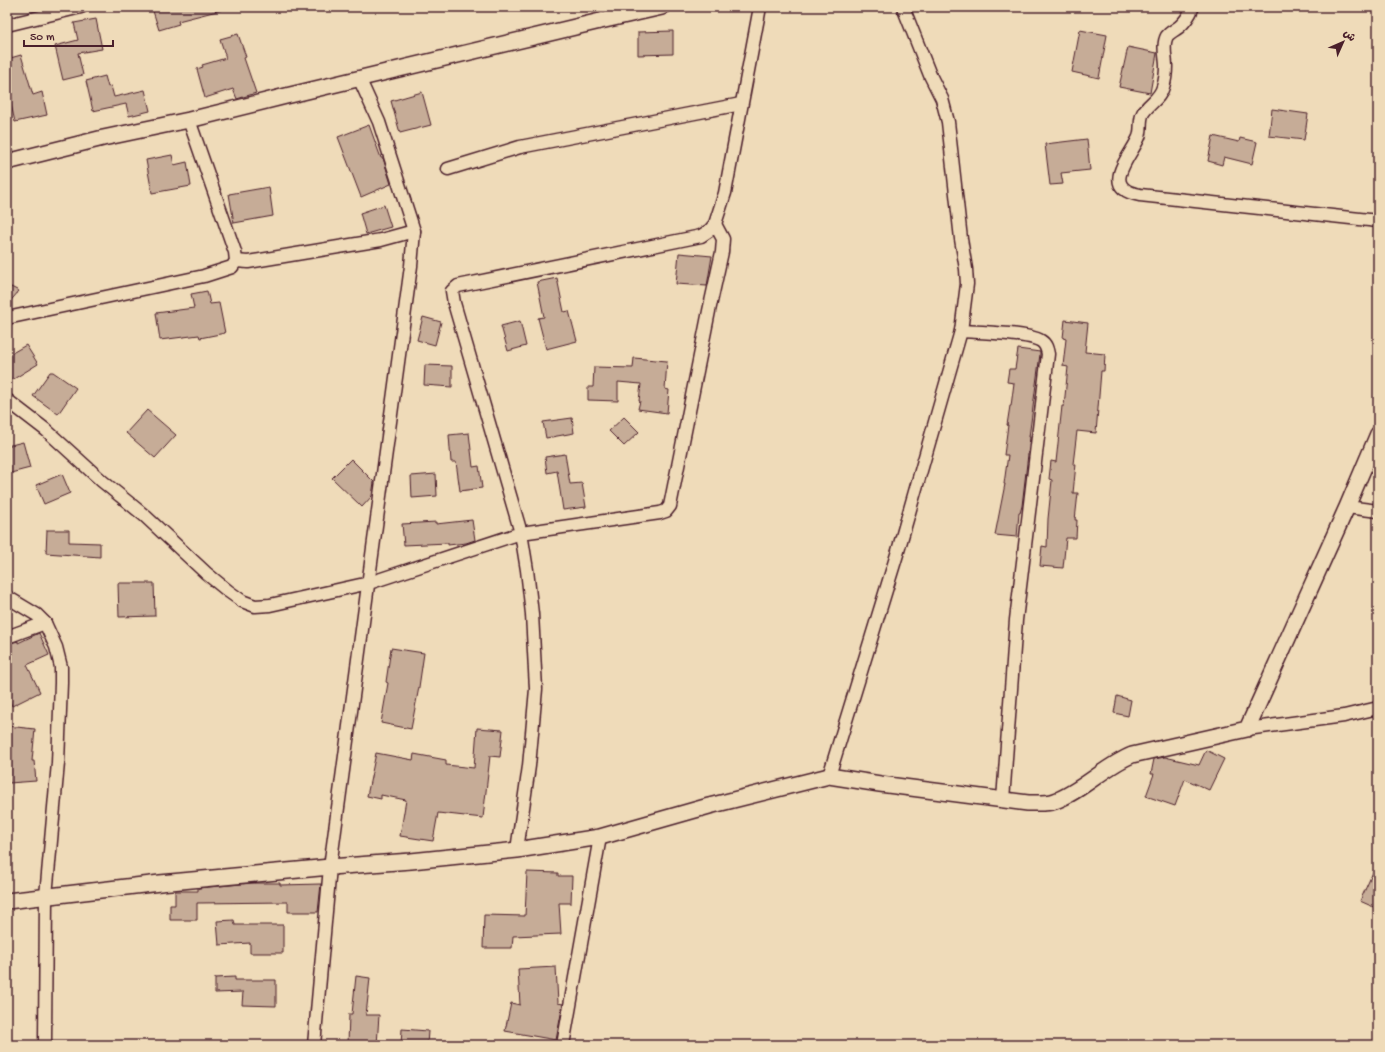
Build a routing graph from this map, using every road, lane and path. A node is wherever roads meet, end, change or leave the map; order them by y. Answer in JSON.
{"nodes":[{"id":1,"x":81,"y":7,"type":"edge"},
{"id":2,"x":662,"y":7,"type":"edge"},
{"id":3,"x":760,"y":7,"type":"edge"},
{"id":4,"x":903,"y":7,"type":"edge"},
{"id":5,"x":1193,"y":7,"type":"edge"},
{"id":6,"x":7,"y":26,"type":"edge"},
{"id":7,"x":359,"y":78,"type":"junction"},
{"id":8,"x":741,"y":104,"type":"junction"},
{"id":9,"x":189,"y":120,"type":"junction"},
{"id":10,"x":7,"y":162,"type":"edge"},
{"id":11,"x":448,"y":169,"type":"dead end"},
{"id":12,"x":1378,"y":221,"type":"edge"},
{"id":13,"x":715,"y":224,"type":"junction"},
{"id":14,"x":414,"y":231,"type":"junction"},
{"id":15,"x":236,"y":261,"type":"junction"},
{"id":16,"x":7,"y":318,"type":"edge"},
{"id":17,"x":961,"y":331,"type":"junction"},
{"id":18,"x":7,"y":400,"type":"edge"},
{"id":19,"x":1378,"y":434,"type":"edge"},
{"id":20,"x":1347,"y":507,"type":"junction"},
{"id":21,"x":1378,"y":511,"type":"edge"},
{"id":22,"x":521,"y":533,"type":"junction"},
{"id":23,"x":369,"y":583,"type":"junction"},
{"id":24,"x":7,"y":597,"type":"edge"},
{"id":25,"x":45,"y":623,"type":"junction"},
{"id":26,"x":7,"y":637,"type":"edge"},
{"id":27,"x":1378,"y":708,"type":"edge"},
{"id":28,"x":1247,"y":729,"type":"junction"},
{"id":29,"x":829,"y":776,"type":"junction"},
{"id":30,"x":1003,"y":800,"type":"junction"},
{"id":31,"x":600,"y":837,"type":"junction"},
{"id":32,"x":517,"y":850,"type":"junction"},
{"id":33,"x":330,"y":866,"type":"junction"},
{"id":34,"x":46,"y":896,"type":"junction"},
{"id":35,"x":7,"y":901,"type":"edge"},
{"id":36,"x":45,"y":1045,"type":"edge"},
{"id":37,"x":314,"y":1045,"type":"edge"},
{"id":38,"x":563,"y":1045,"type":"edge"}],
"edges":[{"from":1,"to":6,"type":"street"},
{"from":2,"to":7,"type":"street"},
{"from":3,"to":8,"type":"street"},
{"from":4,"to":17,"type":"street"},
{"from":5,"to":12,"type":"street"},
{"from":7,"to":9,"type":"street"},
{"from":7,"to":14,"type":"street"},
{"from":8,"to":11,"type":"street"},
{"from":8,"to":13,"type":"street"},
{"from":9,"to":10,"type":"street"},
{"from":9,"to":15,"type":"street"},
{"from":13,"to":22,"type":"street"},
{"from":13,"to":22,"type":"street"},
{"from":14,"to":15,"type":"street"},
{"from":14,"to":23,"type":"street"},
{"from":15,"to":16,"type":"street"},
{"from":17,"to":29,"type":"street"},
{"from":17,"to":30,"type":"street"},
{"from":18,"to":23,"type":"street"},
{"from":19,"to":20,"type":"street"},
{"from":20,"to":21,"type":"street"},
{"from":20,"to":28,"type":"street"},
{"from":22,"to":23,"type":"street"},
{"from":22,"to":32,"type":"street"},
{"from":23,"to":33,"type":"street"},
{"from":24,"to":25,"type":"street"},
{"from":25,"to":26,"type":"street"},
{"from":25,"to":34,"type":"street"},
{"from":27,"to":28,"type":"street"},
{"from":28,"to":30,"type":"street"},
{"from":29,"to":30,"type":"street"},
{"from":29,"to":31,"type":"street"},
{"from":31,"to":32,"type":"street"},
{"from":31,"to":38,"type":"street"},
{"from":32,"to":33,"type":"street"},
{"from":33,"to":34,"type":"street"},
{"from":33,"to":37,"type":"street"},
{"from":34,"to":35,"type":"street"},
{"from":34,"to":36,"type":"street"}]}
